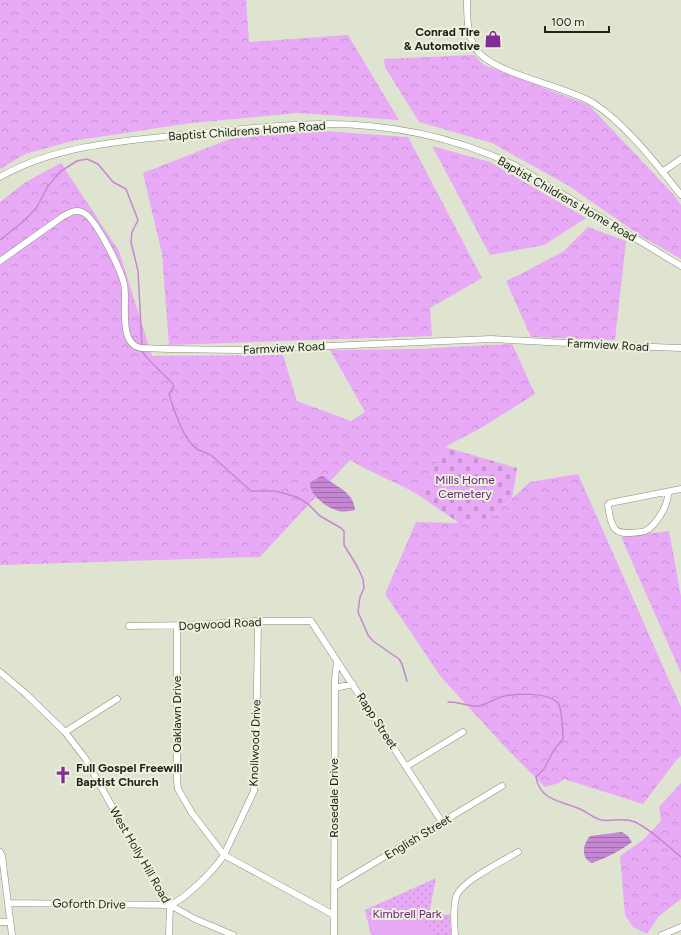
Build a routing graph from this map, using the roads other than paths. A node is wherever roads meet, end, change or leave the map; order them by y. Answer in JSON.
{"nodes":[{"id":1,"x":467,"y":0,"type":"edge"},
{"id":2,"x":681,"y":159,"type":"edge"},
{"id":3,"x":662,"y":172,"type":"junction"},
{"id":4,"x":0,"y":177,"type":"edge"},
{"id":5,"x":681,"y":195,"type":"edge"},
{"id":6,"x":0,"y":261,"type":"edge"},
{"id":7,"x":681,"y":266,"type":"edge"},
{"id":8,"x":681,"y":348,"type":"edge"},
{"id":9,"x":681,"y":490,"type":"edge"},
{"id":10,"x":668,"y":492,"type":"junction"},
{"id":11,"x":311,"y":621,"type":"joint"},
{"id":12,"x":258,"y":622,"type":"junction"},
{"id":13,"x":129,"y":626,"type":"dead end"},
{"id":14,"x":177,"y":626,"type":"junction"},
{"id":15,"x":337,"y":661,"type":"junction"},
{"id":16,"x":0,"y":672,"type":"edge"},
{"id":17,"x":353,"y":684,"type":"junction"},
{"id":18,"x":335,"y":688,"type":"junction"},
{"id":19,"x":117,"y":699,"type":"dead end"},
{"id":20,"x":65,"y":732,"type":"junction"},
{"id":21,"x":463,"y":732,"type":"dead end"},
{"id":22,"x":407,"y":766,"type":"junction"},
{"id":23,"x":502,"y":786,"type":"dead end"},
{"id":24,"x":442,"y":822,"type":"junction"},
{"id":25,"x":0,"y":852,"type":"edge"},
{"id":26,"x":518,"y":852,"type":"dead end"},
{"id":27,"x":224,"y":855,"type":"junction"},
{"id":28,"x":334,"y":887,"type":"junction"},
{"id":29,"x":8,"y":903,"type":"junction"},
{"id":30,"x":170,"y":904,"type":"junction"},
{"id":31,"x":334,"y":915,"type":"junction"},
{"id":32,"x":0,"y":922,"type":"edge"},
{"id":33,"x":10,"y":922,"type":"junction"},
{"id":34,"x":681,"y":927,"type":"edge"},
{"id":35,"x":12,"y":935,"type":"edge"},
{"id":36,"x":169,"y":935,"type":"edge"},
{"id":37,"x":233,"y":935,"type":"edge"},
{"id":38,"x":334,"y":935,"type":"edge"},
{"id":39,"x":455,"y":935,"type":"edge"},
{"id":40,"x":662,"y":935,"type":"edge"}],
"edges":[{"from":1,"to":3,"type":"street"},
{"from":2,"to":3,"type":"street"},
{"from":3,"to":5,"type":"street"},
{"from":4,"to":7,"type":"street","name":"Baptist Childrens Home Road"},
{"from":6,"to":8,"type":"street","name":"Farmview Road"},
{"from":9,"to":10,"type":"street"},
{"from":10,"to":10,"type":"street"},
{"from":11,"to":12,"type":"street","name":"Dogwood Road"},
{"from":11,"to":15,"type":"street","name":"Rapp Street"},
{"from":12,"to":14,"type":"street","name":"Dogwood Road"},
{"from":12,"to":27,"type":"street","name":"Knollwood Drive"},
{"from":13,"to":14,"type":"street","name":"Dogwood Road"},
{"from":14,"to":27,"type":"street","name":"Oaklawn Drive"},
{"from":15,"to":17,"type":"street","name":"Rapp Street"},
{"from":15,"to":18,"type":"street","name":"Rosedale Drive"},
{"from":16,"to":20,"type":"street","name":"West Holly Hill Road"},
{"from":17,"to":18,"type":"street"},
{"from":17,"to":22,"type":"street","name":"Rapp Street"},
{"from":18,"to":28,"type":"street","name":"Rosedale Drive"},
{"from":19,"to":20,"type":"street"},
{"from":20,"to":30,"type":"street","name":"West Holly Hill Road"},
{"from":21,"to":22,"type":"street"},
{"from":22,"to":24,"type":"street","name":"Rapp Street"},
{"from":23,"to":24,"type":"street","name":"English Street"},
{"from":24,"to":28,"type":"street","name":"English Street"},
{"from":25,"to":29,"type":"street"},
{"from":26,"to":39,"type":"street"},
{"from":27,"to":30,"type":"street","name":"Knollwood Drive"},
{"from":27,"to":31,"type":"street","name":"Oaklawn Drive"},
{"from":28,"to":31,"type":"street","name":"Rosedale Drive"},
{"from":29,"to":30,"type":"street","name":"Goforth Drive"},
{"from":29,"to":33,"type":"street"},
{"from":30,"to":36,"type":"street","name":"West Holly Hill Road"},
{"from":30,"to":37,"type":"street"},
{"from":31,"to":38,"type":"street","name":"Rosedale Drive"},
{"from":32,"to":33,"type":"street"},
{"from":33,"to":35,"type":"street"},
{"from":34,"to":40,"type":"street"}]}
